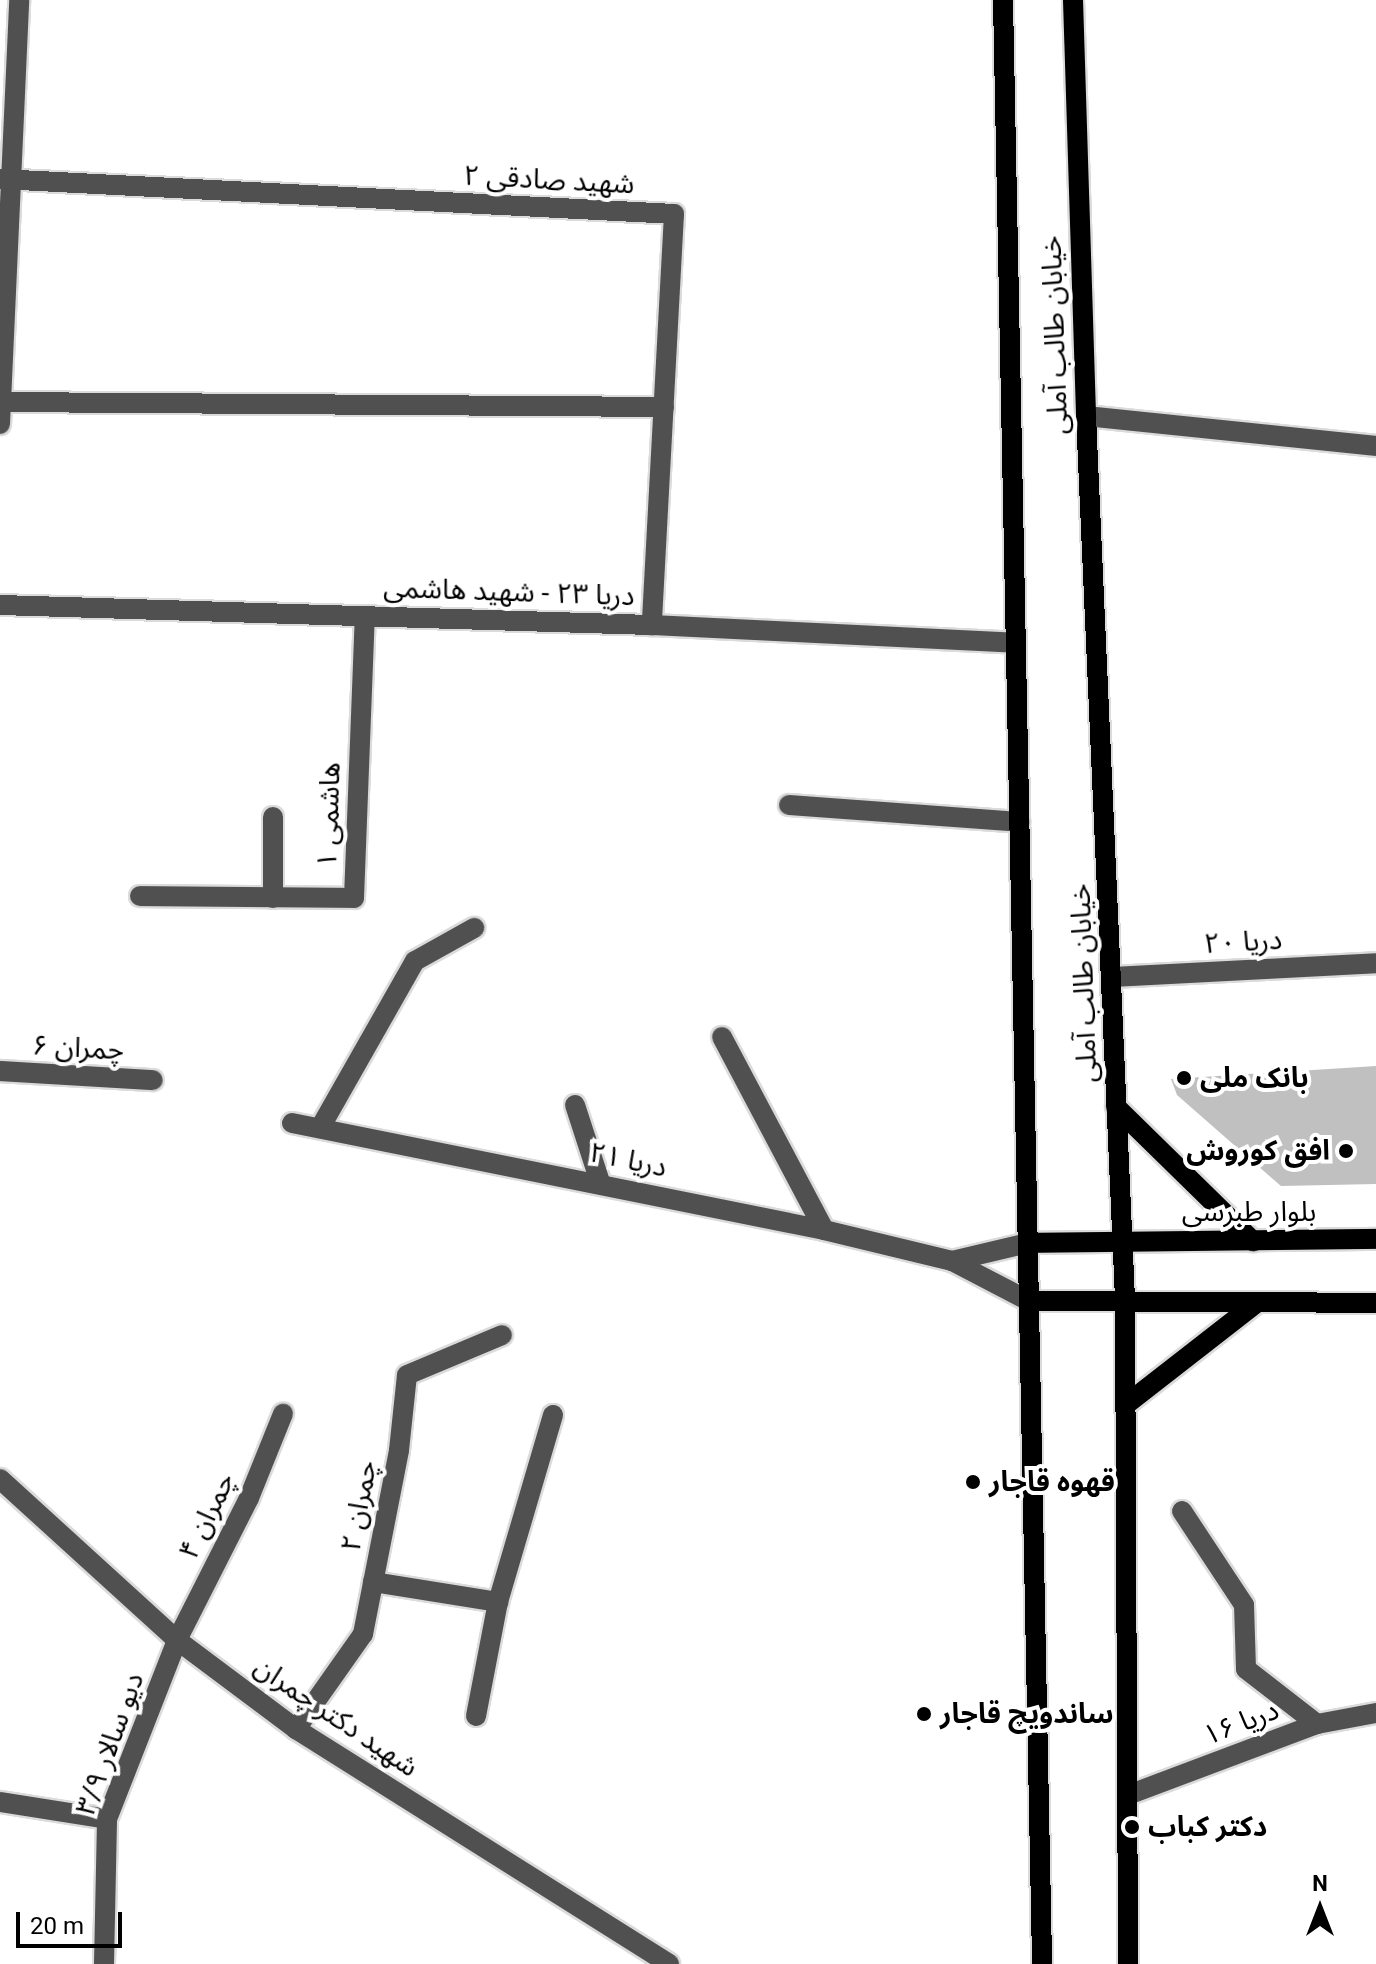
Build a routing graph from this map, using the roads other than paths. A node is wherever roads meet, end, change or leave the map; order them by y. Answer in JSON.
{"nodes":[{"id":1,"x":19,"y":0,"type":"edge"},
{"id":2,"x":1003,"y":0,"type":"edge"},
{"id":3,"x":1073,"y":0,"type":"edge"},
{"id":4,"x":6,"y":179,"type":"edge"},
{"id":5,"x":3,"y":298,"type":"edge"},
{"id":6,"x":1,"y":402,"type":"edge"},
{"id":7,"x":664,"y":407,"type":"junction"},
{"id":8,"x":1086,"y":416,"type":"junction"},
{"id":9,"x":0,"y":424,"type":"edge"},
{"id":10,"x":1376,"y":446,"type":"edge"},
{"id":11,"x":0,"y":605,"type":"edge"},
{"id":12,"x":365,"y":616,"type":"junction"},
{"id":13,"x":652,"y":625,"type":"junction"},
{"id":14,"x":1016,"y":643,"type":"junction"},
{"id":15,"x":789,"y":805,"type":"dead end"},
{"id":16,"x":273,"y":817,"type":"dead end"},
{"id":17,"x":1019,"y":822,"type":"junction"},
{"id":18,"x":140,"y":896,"type":"dead end"},
{"id":19,"x":273,"y":898,"type":"junction"},
{"id":20,"x":474,"y":928,"type":"dead end"},
{"id":21,"x":1376,"y":963,"type":"edge"},
{"id":22,"x":1113,"y":977,"type":"junction"},
{"id":23,"x":722,"y":1037,"type":"dead end"},
{"id":24,"x":0,"y":1071,"type":"edge"},
{"id":25,"x":153,"y":1080,"type":"dead end"},
{"id":26,"x":575,"y":1105,"type":"dead end"},
{"id":27,"x":1116,"y":1107,"type":"junction"},
{"id":28,"x":292,"y":1123,"type":"dead end"},
{"id":29,"x":320,"y":1128,"type":"junction"},
{"id":30,"x":600,"y":1182,"type":"junction"},
{"id":31,"x":824,"y":1230,"type":"junction"},
{"id":32,"x":1376,"y":1239,"type":"edge"},
{"id":33,"x":1122,"y":1240,"type":"junction"},
{"id":34,"x":1253,"y":1241,"type":"junction"},
{"id":35,"x":1028,"y":1243,"type":"junction"},
{"id":36,"x":952,"y":1261,"type":"junction"},
{"id":37,"x":1125,"y":1300,"type":"junction"},
{"id":38,"x":1029,"y":1301,"type":"junction"},
{"id":39,"x":1376,"y":1303,"type":"edge"},
{"id":40,"x":1255,"y":1304,"type":"junction"},
{"id":41,"x":502,"y":1335,"type":"dead end"},
{"id":42,"x":1128,"y":1403,"type":"junction"},
{"id":43,"x":283,"y":1414,"type":"dead end"},
{"id":44,"x":553,"y":1415,"type":"dead end"},
{"id":45,"x":0,"y":1479,"type":"edge"},
{"id":46,"x":1182,"y":1511,"type":"dead end"},
{"id":47,"x":373,"y":1582,"type":"junction"},
{"id":48,"x":498,"y":1602,"type":"junction"},
{"id":49,"x":177,"y":1640,"type":"junction"},
{"id":50,"x":1376,"y":1713,"type":"edge"},
{"id":51,"x":476,"y":1716,"type":"dead end"},
{"id":52,"x":1317,"y":1724,"type":"junction"},
{"id":53,"x":296,"y":1729,"type":"junction"},
{"id":54,"x":1128,"y":1795,"type":"junction"},
{"id":55,"x":0,"y":1802,"type":"edge"},
{"id":56,"x":107,"y":1819,"type":"junction"},
{"id":57,"x":104,"y":1964,"type":"edge"},
{"id":58,"x":669,"y":1964,"type":"edge"},
{"id":59,"x":1042,"y":1964,"type":"edge"},
{"id":60,"x":1128,"y":1964,"type":"edge"}],
"edges":[{"from":1,"to":4,"type":"street"},
{"from":2,"to":14,"type":"main road","name":"خیابان طالب آملی"},
{"from":3,"to":8,"type":"main road","name":"خیابان طالب آملی"},
{"from":4,"to":5,"type":"street"},
{"from":4,"to":7,"type":"street","name":"شهید صادقی ۲"},
{"from":5,"to":6,"type":"street"},
{"from":6,"to":7,"type":"street"},
{"from":6,"to":9,"type":"street"},
{"from":7,"to":13,"type":"street","name":"شهید صادقی ۲"},
{"from":8,"to":10,"type":"street"},
{"from":8,"to":22,"type":"main road","name":"خیابان طالب آملی"},
{"from":11,"to":12,"type":"street","name":"دریا ۲۳ - شهید هاشمی"},
{"from":12,"to":13,"type":"street","name":"دریا ۲۳ - شهید هاشمی"},
{"from":12,"to":19,"type":"street","name":"هاشمی ۱"},
{"from":13,"to":14,"type":"street","name":"دریا ۲۳ - شهید هاشمی"},
{"from":14,"to":17,"type":"main road","name":"خیابان طالب آملی"},
{"from":15,"to":17,"type":"street"},
{"from":16,"to":19,"type":"street"},
{"from":17,"to":35,"type":"main road","name":"خیابان طالب آملی"},
{"from":18,"to":19,"type":"street","name":"هاشمی ۱"},
{"from":20,"to":29,"type":"street"},
{"from":21,"to":22,"type":"street","name":"دریا ۲۰"},
{"from":22,"to":27,"type":"main road","name":"خیابان طالب آملی"},
{"from":23,"to":31,"type":"street"},
{"from":24,"to":25,"type":"street","name":"چمران ۶"},
{"from":26,"to":30,"type":"street"},
{"from":27,"to":33,"type":"main road","name":"خیابان طالب آملی"},
{"from":27,"to":34,"type":"main road"},
{"from":28,"to":29,"type":"street","name":"دریا ۲۱"},
{"from":29,"to":30,"type":"street","name":"دریا ۲۱"},
{"from":30,"to":31,"type":"street","name":"دریا ۲۱"},
{"from":31,"to":36,"type":"street","name":"دریا ۲۱"},
{"from":32,"to":34,"type":"main road","name":"بلوار طبرسی"},
{"from":33,"to":34,"type":"main road","name":"بلوار طبرسی"},
{"from":33,"to":35,"type":"main road","name":"بلوار طبرسی"},
{"from":33,"to":37,"type":"main road","name":"خیابان طالب آملی"},
{"from":35,"to":36,"type":"street","name":"دریا ۲۱"},
{"from":35,"to":38,"type":"main road","name":"خیابان طالب آملی"},
{"from":36,"to":38,"type":"street","name":"دریا ۲۱"},
{"from":37,"to":38,"type":"main road"},
{"from":37,"to":40,"type":"main road"},
{"from":37,"to":42,"type":"main road","name":"خیابان طالب آملی"},
{"from":38,"to":59,"type":"main road","name":"خیابان طالب آملی"},
{"from":39,"to":40,"type":"main road"},
{"from":40,"to":42,"type":"main road"},
{"from":41,"to":47,"type":"street","name":"چمران ۲"},
{"from":42,"to":54,"type":"main road","name":"خیابان طالب آملی"},
{"from":43,"to":49,"type":"street","name":"چمران ۴"},
{"from":44,"to":48,"type":"street"},
{"from":45,"to":49,"type":"street","name":"شهید دکتر چمران"},
{"from":46,"to":52,"type":"street"},
{"from":47,"to":48,"type":"street"},
{"from":47,"to":53,"type":"street","name":"چمران ۲"},
{"from":48,"to":51,"type":"street"},
{"from":49,"to":53,"type":"street","name":"شهید دکتر چمران"},
{"from":49,"to":56,"type":"street","name":"دیو سالار ۳/۹"},
{"from":50,"to":52,"type":"street","name":"دریا ۱۶"},
{"from":52,"to":54,"type":"street","name":"دریا ۱۶"},
{"from":53,"to":58,"type":"street","name":"شهید دکتر چمران"},
{"from":54,"to":60,"type":"main road","name":"خیابان طالب آملی"},
{"from":55,"to":56,"type":"street"},
{"from":56,"to":57,"type":"street","name":"دیو سالار ۳/۹"}]}
